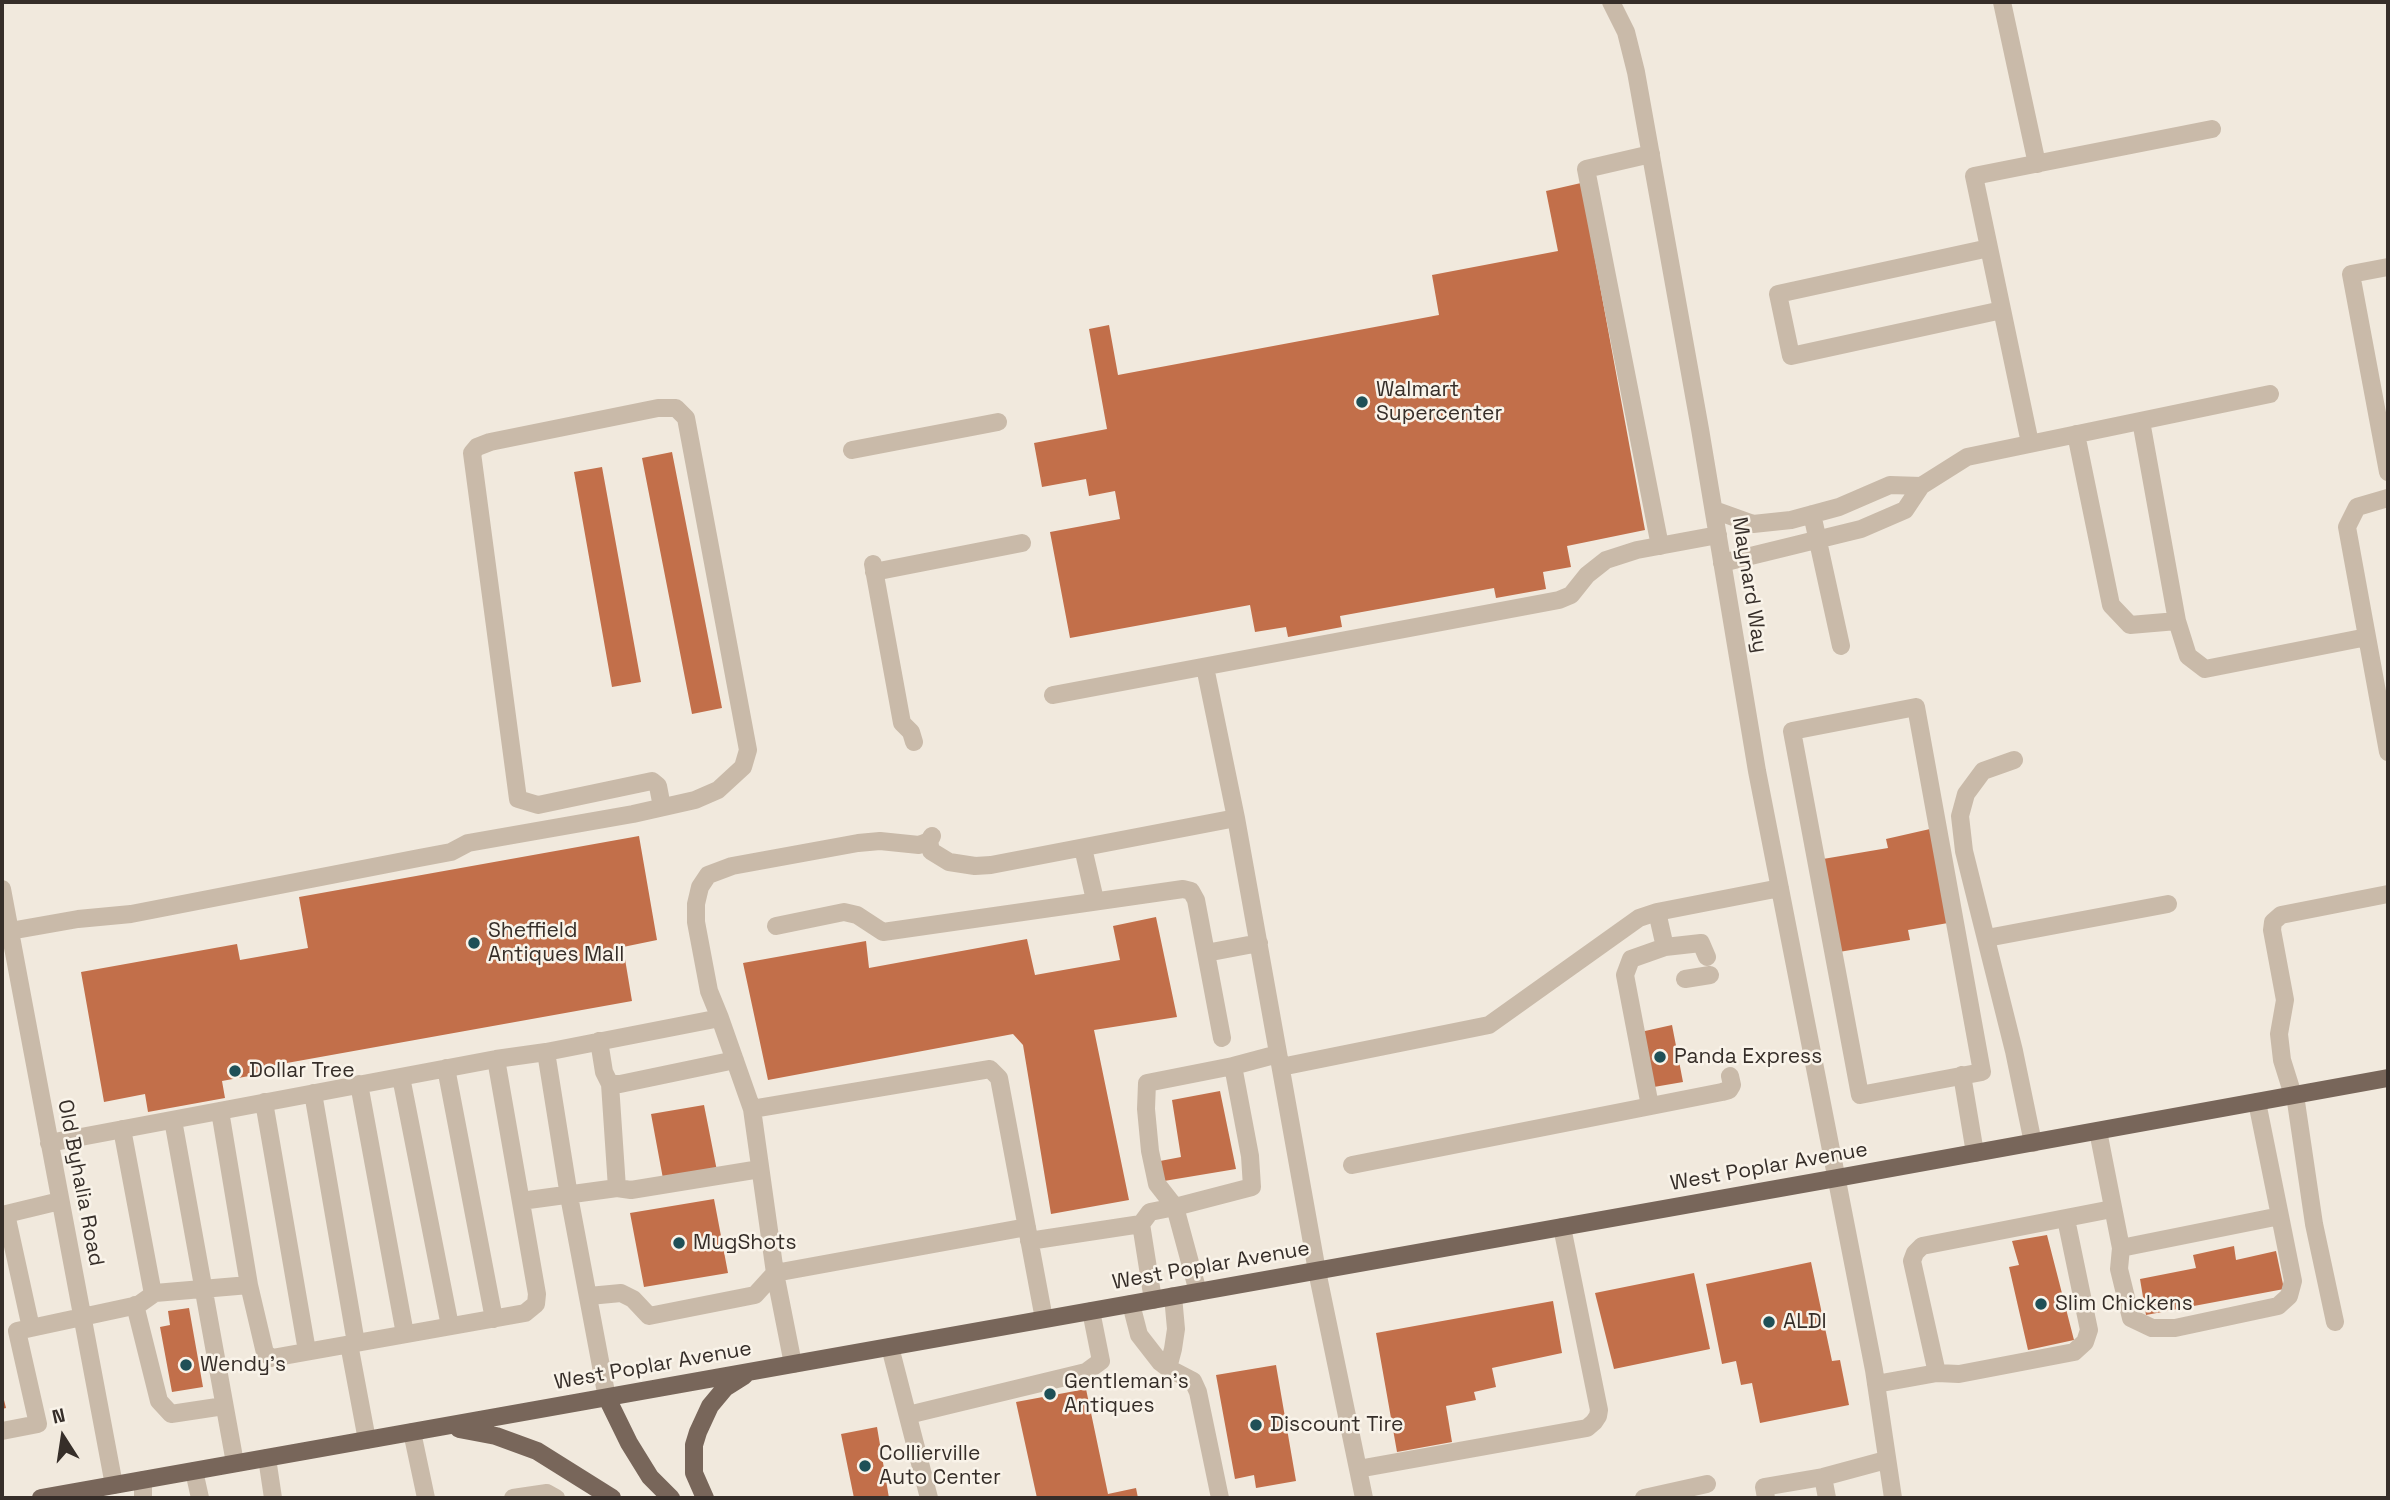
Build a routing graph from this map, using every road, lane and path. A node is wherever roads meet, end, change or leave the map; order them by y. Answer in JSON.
{"nodes":[{"id":1,"x":1611,"y":2,"type":"edge"},
{"id":2,"x":2002,"y":2,"type":"edge"},
{"id":3,"x":2212,"y":129,"type":"dead end"},
{"id":4,"x":1651,"y":154,"type":"junction"},
{"id":5,"x":2037,"y":164,"type":"junction"},
{"id":6,"x":1989,"y":248,"type":"junction"},
{"id":7,"x":2388,"y":267,"type":"edge"},
{"id":8,"x":2002,"y":310,"type":"junction"},
{"id":9,"x":2270,"y":394,"type":"dead end"},
{"id":10,"x":2141,"y":421,"type":"junction"},
{"id":11,"x":998,"y":422,"type":"dead end"},
{"id":12,"x":2076,"y":434,"type":"junction"},
{"id":13,"x":2030,"y":443,"type":"junction"},
{"id":14,"x":852,"y":450,"type":"dead end"},
{"id":15,"x":2388,"y":472,"type":"edge"},
{"id":16,"x":1921,"y":486,"type":"junction"},
{"id":17,"x":2388,"y":498,"type":"edge"},
{"id":18,"x":1714,"y":510,"type":"junction"},
{"id":19,"x":1812,"y":514,"type":"junction"},
{"id":20,"x":1718,"y":536,"type":"junction"},
{"id":21,"x":1818,"y":541,"type":"junction"},
{"id":22,"x":1022,"y":543,"type":"dead end"},
{"id":23,"x":1660,"y":546,"type":"junction"},
{"id":24,"x":1723,"y":563,"type":"junction"},
{"id":25,"x":2177,"y":621,"type":"junction"},
{"id":26,"x":2367,"y":636,"type":"junction"},
{"id":27,"x":1841,"y":646,"type":"dead end"},
{"id":28,"x":1205,"y":667,"type":"junction"},
{"id":29,"x":1053,"y":695,"type":"dead end"},
{"id":30,"x":2384,"y":709,"type":"edge"},
{"id":31,"x":914,"y":742,"type":"dead end"},
{"id":32,"x":2388,"y":752,"type":"edge"},
{"id":33,"x":2014,"y":760,"type":"dead end"},
{"id":34,"x":662,"y":807,"type":"junction"},
{"id":35,"x":1236,"y":818,"type":"junction"},
{"id":36,"x":1083,"y":848,"type":"junction"},
{"id":37,"x":1780,"y":888,"type":"junction"},
{"id":38,"x":2,"y":889,"type":"edge"},
{"id":39,"x":2388,"y":894,"type":"edge"},
{"id":40,"x":1096,"y":900,"type":"junction"},
{"id":41,"x":2168,"y":904,"type":"dead end"},
{"id":42,"x":1657,"y":912,"type":"junction"},
{"id":43,"x":776,"y":926,"type":"dead end"},
{"id":44,"x":9,"y":931,"type":"junction"},
{"id":45,"x":1987,"y":938,"type":"junction"},
{"id":46,"x":1259,"y":943,"type":"junction"},
{"id":47,"x":1665,"y":947,"type":"junction"},
{"id":48,"x":1206,"y":953,"type":"junction"},
{"id":49,"x":1707,"y":957,"type":"dead end"},
{"id":50,"x":1710,"y":975,"type":"dead end"},
{"id":51,"x":1685,"y":979,"type":"dead end"},
{"id":52,"x":720,"y":1018,"type":"junction"},
{"id":53,"x":1222,"y":1038,"type":"dead end"},
{"id":54,"x":599,"y":1041,"type":"junction"},
{"id":55,"x":546,"y":1052,"type":"junction"},
{"id":56,"x":496,"y":1059,"type":"junction"},
{"id":57,"x":735,"y":1060,"type":"junction"},
{"id":58,"x":1280,"y":1060,"type":"junction"},
{"id":59,"x":1233,"y":1066,"type":"junction"},
{"id":60,"x":446,"y":1068,"type":"junction"},
{"id":61,"x":1730,"y":1076,"type":"dead end"},
{"id":62,"x":1962,"y":1076,"type":"junction"},
{"id":63,"x":401,"y":1077,"type":"junction"},
{"id":64,"x":2388,"y":1078,"type":"edge"},
{"id":65,"x":359,"y":1084,"type":"junction"},
{"id":66,"x":610,"y":1084,"type":"junction"},
{"id":67,"x":313,"y":1093,"type":"junction"},
{"id":68,"x":2294,"y":1095,"type":"junction"},
{"id":69,"x":264,"y":1102,"type":"junction"},
{"id":70,"x":2256,"y":1102,"type":"junction"},
{"id":71,"x":1650,"y":1106,"type":"junction"},
{"id":72,"x":752,"y":1109,"type":"junction"},
{"id":73,"x":220,"y":1111,"type":"junction"},
{"id":74,"x":173,"y":1120,"type":"junction"},
{"id":75,"x":122,"y":1129,"type":"junction"},
{"id":76,"x":2098,"y":1130,"type":"junction"},
{"id":77,"x":49,"y":1143,"type":"junction"},
{"id":78,"x":2033,"y":1143,"type":"junction"},
{"id":79,"x":1975,"y":1153,"type":"junction"},
{"id":80,"x":1352,"y":1165,"type":"dead end"},
{"id":81,"x":760,"y":1169,"type":"junction"},
{"id":82,"x":1837,"y":1178,"type":"junction"},
{"id":83,"x":617,"y":1188,"type":"junction"},
{"id":84,"x":569,"y":1196,"type":"junction"},
{"id":85,"x":60,"y":1201,"type":"junction"},
{"id":86,"x":521,"y":1202,"type":"junction"},
{"id":87,"x":1175,"y":1208,"type":"junction"},
{"id":88,"x":2112,"y":1209,"type":"junction"},
{"id":89,"x":4,"y":1215,"type":"edge"},
{"id":90,"x":2280,"y":1216,"type":"junction"},
{"id":91,"x":2066,"y":1219,"type":"junction"},
{"id":92,"x":1141,"y":1224,"type":"junction"},
{"id":93,"x":1562,"y":1227,"type":"junction"},
{"id":94,"x":1028,"y":1234,"type":"junction"},
{"id":95,"x":2121,"y":1248,"type":"junction"},
{"id":96,"x":1317,"y":1271,"type":"junction"},
{"id":97,"x":775,"y":1273,"type":"junction"},
{"id":98,"x":249,"y":1285,"type":"junction"},
{"id":99,"x":202,"y":1288,"type":"junction"},
{"id":100,"x":1198,"y":1292,"type":"junction"},
{"id":101,"x":153,"y":1294,"type":"junction"},
{"id":102,"x":589,"y":1296,"type":"junction"},
{"id":103,"x":1173,"y":1296,"type":"junction"},
{"id":104,"x":1153,"y":1300,"type":"junction"},
{"id":105,"x":1130,"y":1304,"type":"junction"},
{"id":106,"x":135,"y":1305,"type":"junction"},
{"id":107,"x":1091,"y":1311,"type":"junction"},
{"id":108,"x":82,"y":1317,"type":"junction"},
{"id":109,"x":494,"y":1319,"type":"junction"},
{"id":110,"x":1044,"y":1320,"type":"junction"},
{"id":111,"x":2335,"y":1322,"type":"dead end"},
{"id":112,"x":450,"y":1326,"type":"junction"},
{"id":113,"x":16,"y":1331,"type":"edge"},
{"id":114,"x":405,"y":1334,"type":"junction"},
{"id":115,"x":353,"y":1343,"type":"junction"},
{"id":116,"x":890,"y":1347,"type":"junction"},
{"id":117,"x":307,"y":1351,"type":"junction"},
{"id":118,"x":793,"y":1364,"type":"junction"},
{"id":119,"x":1168,"y":1368,"type":"junction"},
{"id":120,"x":750,"y":1372,"type":"junction"},
{"id":121,"x":1937,"y":1373,"type":"junction"},
{"id":122,"x":1876,"y":1384,"type":"junction"},
{"id":123,"x":607,"y":1398,"type":"junction"},
{"id":124,"x":224,"y":1406,"type":"junction"},
{"id":125,"x":908,"y":1415,"type":"junction"},
{"id":126,"x":445,"y":1427,"type":"junction"},
{"id":127,"x":2,"y":1432,"type":"edge"},
{"id":128,"x":412,"y":1432,"type":"junction"},
{"id":129,"x":368,"y":1440,"type":"junction"},
{"id":130,"x":267,"y":1458,"type":"junction"},
{"id":131,"x":1886,"y":1460,"type":"junction"},
{"id":132,"x":235,"y":1463,"type":"junction"},
{"id":133,"x":1358,"y":1469,"type":"junction"},
{"id":134,"x":194,"y":1471,"type":"junction"},
{"id":135,"x":1823,"y":1477,"type":"junction"},
{"id":136,"x":143,"y":1479,"type":"junction"},
{"id":137,"x":1707,"y":1484,"type":"dead end"},
{"id":138,"x":114,"y":1485,"type":"junction"},
{"id":139,"x":72,"y":1495,"type":"edge"},
{"id":140,"x":41,"y":1498,"type":"edge"},
{"id":141,"x":143,"y":1498,"type":"edge"},
{"id":142,"x":200,"y":1498,"type":"edge"},
{"id":143,"x":274,"y":1498,"type":"edge"},
{"id":144,"x":426,"y":1498,"type":"edge"},
{"id":145,"x":513,"y":1498,"type":"edge"},
{"id":146,"x":556,"y":1498,"type":"edge"},
{"id":147,"x":612,"y":1498,"type":"edge"},
{"id":148,"x":671,"y":1498,"type":"edge"},
{"id":149,"x":705,"y":1498,"type":"edge"},
{"id":150,"x":929,"y":1498,"type":"edge"},
{"id":151,"x":1220,"y":1498,"type":"edge"},
{"id":152,"x":1364,"y":1498,"type":"edge"},
{"id":153,"x":1644,"y":1498,"type":"edge"},
{"id":154,"x":1766,"y":1498,"type":"edge"},
{"id":155,"x":1828,"y":1498,"type":"edge"},
{"id":156,"x":1893,"y":1498,"type":"edge"}],
"edges":[{"from":1,"to":4,"type":"street","name":"Maynard Way"},
{"from":2,"to":5,"type":"street"},
{"from":3,"to":5,"type":"street"},
{"from":4,"to":18,"type":"street","name":"Maynard Way"},
{"from":4,"to":23,"type":"street"},
{"from":5,"to":6,"type":"street"},
{"from":6,"to":8,"type":"street"},
{"from":6,"to":8,"type":"street"},
{"from":7,"to":15,"type":"street"},
{"from":8,"to":13,"type":"street"},
{"from":9,"to":10,"type":"street"},
{"from":10,"to":12,"type":"street"},
{"from":10,"to":25,"type":"street"},
{"from":11,"to":14,"type":"street"},
{"from":12,"to":13,"type":"street"},
{"from":12,"to":25,"type":"street"},
{"from":13,"to":16,"type":"street"},
{"from":16,"to":19,"type":"street"},
{"from":16,"to":21,"type":"street"},
{"from":17,"to":26,"type":"street"},
{"from":18,"to":19,"type":"street"},
{"from":18,"to":20,"type":"street","name":"Maynard Way"},
{"from":19,"to":21,"type":"street"},
{"from":20,"to":23,"type":"street"},
{"from":20,"to":24,"type":"street","name":"Maynard Way"},
{"from":21,"to":24,"type":"street"},
{"from":21,"to":27,"type":"street"},
{"from":22,"to":31,"type":"street"},
{"from":23,"to":28,"type":"street"},
{"from":24,"to":37,"type":"street","name":"Maynard Way"},
{"from":25,"to":26,"type":"street"},
{"from":26,"to":30,"type":"street"},
{"from":28,"to":29,"type":"street"},
{"from":28,"to":35,"type":"street"},
{"from":30,"to":32,"type":"street"},
{"from":33,"to":45,"type":"street"},
{"from":34,"to":34,"type":"street"},
{"from":34,"to":44,"type":"street"},
{"from":35,"to":36,"type":"street"},
{"from":35,"to":46,"type":"street"},
{"from":36,"to":40,"type":"street"},
{"from":36,"to":52,"type":"street"},
{"from":37,"to":42,"type":"street"},
{"from":37,"to":82,"type":"street","name":"Maynard Way"},
{"from":38,"to":44,"type":"street","name":"Old Byhalia Road"},
{"from":39,"to":68,"type":"street"},
{"from":40,"to":43,"type":"street"},
{"from":40,"to":48,"type":"street"},
{"from":41,"to":45,"type":"street"},
{"from":42,"to":47,"type":"street"},
{"from":42,"to":58,"type":"street"},
{"from":44,"to":77,"type":"street","name":"Old Byhalia Road"},
{"from":45,"to":78,"type":"street"},
{"from":46,"to":48,"type":"street"},
{"from":46,"to":58,"type":"street"},
{"from":47,"to":49,"type":"street"},
{"from":47,"to":71,"type":"street"},
{"from":48,"to":53,"type":"street"},
{"from":50,"to":51,"type":"street"},
{"from":52,"to":54,"type":"street"},
{"from":52,"to":57,"type":"street"},
{"from":54,"to":55,"type":"street"},
{"from":54,"to":66,"type":"street"},
{"from":55,"to":56,"type":"street"},
{"from":55,"to":84,"type":"street"},
{"from":56,"to":60,"type":"street"},
{"from":56,"to":86,"type":"street"},
{"from":57,"to":66,"type":"street"},
{"from":57,"to":72,"type":"street"},
{"from":58,"to":59,"type":"street"},
{"from":58,"to":96,"type":"street"},
{"from":59,"to":87,"type":"street"},
{"from":59,"to":87,"type":"street"},
{"from":60,"to":63,"type":"street"},
{"from":60,"to":109,"type":"street"},
{"from":61,"to":71,"type":"street"},
{"from":62,"to":62,"type":"street"},
{"from":62,"to":79,"type":"street"},
{"from":63,"to":65,"type":"street"},
{"from":63,"to":112,"type":"street"},
{"from":64,"to":68,"type":"main road","name":"West Poplar Avenue"},
{"from":65,"to":67,"type":"street"},
{"from":65,"to":114,"type":"street"},
{"from":66,"to":83,"type":"street"},
{"from":67,"to":69,"type":"street"},
{"from":67,"to":115,"type":"street"},
{"from":68,"to":70,"type":"main road","name":"West Poplar Avenue"},
{"from":68,"to":111,"type":"street"},
{"from":69,"to":73,"type":"street"},
{"from":69,"to":117,"type":"street"},
{"from":70,"to":76,"type":"main road","name":"West Poplar Avenue"},
{"from":70,"to":90,"type":"street"},
{"from":71,"to":80,"type":"street"},
{"from":72,"to":81,"type":"street"},
{"from":72,"to":94,"type":"street"},
{"from":73,"to":74,"type":"street"},
{"from":73,"to":98,"type":"street"},
{"from":74,"to":75,"type":"street"},
{"from":74,"to":99,"type":"street"},
{"from":75,"to":77,"type":"street"},
{"from":75,"to":101,"type":"street"},
{"from":76,"to":78,"type":"main road","name":"West Poplar Avenue"},
{"from":76,"to":88,"type":"street"},
{"from":77,"to":85,"type":"street","name":"Old Byhalia Road"},
{"from":78,"to":79,"type":"main road","name":"West Poplar Avenue"},
{"from":79,"to":82,"type":"main road","name":"West Poplar Avenue"},
{"from":81,"to":83,"type":"street"},
{"from":81,"to":97,"type":"street"},
{"from":82,"to":93,"type":"main road","name":"West Poplar Avenue"},
{"from":82,"to":122,"type":"street","name":"Maynard Way"},
{"from":83,"to":84,"type":"street"},
{"from":84,"to":86,"type":"street"},
{"from":84,"to":102,"type":"street"},
{"from":85,"to":89,"type":"street"},
{"from":85,"to":108,"type":"street","name":"Old Byhalia Road"},
{"from":86,"to":109,"type":"street"},
{"from":87,"to":92,"type":"street"},
{"from":87,"to":100,"type":"street"},
{"from":88,"to":91,"type":"street"},
{"from":88,"to":95,"type":"street"},
{"from":89,"to":113,"type":"street"},
{"from":90,"to":95,"type":"street"},
{"from":90,"to":95,"type":"street"},
{"from":91,"to":121,"type":"street"},
{"from":91,"to":121,"type":"street"},
{"from":92,"to":94,"type":"street"},
{"from":92,"to":104,"type":"street"},
{"from":93,"to":96,"type":"main road","name":"West Poplar Avenue"},
{"from":93,"to":133,"type":"street"},
{"from":94,"to":97,"type":"street"},
{"from":94,"to":110,"type":"street"},
{"from":96,"to":100,"type":"main road","name":"West Poplar Avenue"},
{"from":96,"to":133,"type":"street"},
{"from":97,"to":102,"type":"street"},
{"from":97,"to":118,"type":"street"},
{"from":98,"to":99,"type":"street"},
{"from":98,"to":117,"type":"street"},
{"from":99,"to":101,"type":"street"},
{"from":99,"to":124,"type":"street"},
{"from":100,"to":103,"type":"main road","name":"West Poplar Avenue"},
{"from":101,"to":106,"type":"street"},
{"from":102,"to":123,"type":"street"},
{"from":103,"to":104,"type":"main road","name":"West Poplar Avenue"},
{"from":103,"to":119,"type":"street"},
{"from":104,"to":105,"type":"main road","name":"West Poplar Avenue"},
{"from":105,"to":107,"type":"main road","name":"West Poplar Avenue"},
{"from":105,"to":119,"type":"street"},
{"from":106,"to":108,"type":"street"},
{"from":106,"to":124,"type":"street"},
{"from":107,"to":110,"type":"main road","name":"West Poplar Avenue"},
{"from":107,"to":125,"type":"street"},
{"from":108,"to":113,"type":"street"},
{"from":108,"to":138,"type":"street","name":"Old Byhalia Road"},
{"from":109,"to":112,"type":"street"},
{"from":110,"to":116,"type":"main road","name":"West Poplar Avenue"},
{"from":112,"to":114,"type":"street"},
{"from":113,"to":127,"type":"street"},
{"from":114,"to":115,"type":"street"},
{"from":115,"to":117,"type":"street"},
{"from":115,"to":129,"type":"street"},
{"from":116,"to":118,"type":"main road","name":"West Poplar Avenue"},
{"from":116,"to":125,"type":"street"},
{"from":118,"to":120,"type":"main road","name":"West Poplar Avenue"},
{"from":119,"to":151,"type":"street"},
{"from":120,"to":123,"type":"main road","name":"West Poplar Avenue"},
{"from":120,"to":149,"type":"main road"},
{"from":121,"to":122,"type":"street"},
{"from":122,"to":131,"type":"street","name":"Maynard Way"},
{"from":123,"to":126,"type":"main road","name":"West Poplar Avenue"},
{"from":123,"to":148,"type":"main road"},
{"from":124,"to":132,"type":"street"},
{"from":125,"to":150,"type":"street"},
{"from":126,"to":128,"type":"main road","name":"West Poplar Avenue"},
{"from":126,"to":147,"type":"main road"},
{"from":128,"to":129,"type":"main road","name":"West Poplar Avenue"},
{"from":128,"to":144,"type":"street"},
{"from":129,"to":130,"type":"main road","name":"West Poplar Avenue"},
{"from":130,"to":132,"type":"main road","name":"West Poplar Avenue"},
{"from":130,"to":143,"type":"street"},
{"from":131,"to":135,"type":"street"},
{"from":131,"to":156,"type":"street","name":"Maynard Way"},
{"from":132,"to":134,"type":"main road","name":"West Poplar Avenue"},
{"from":133,"to":152,"type":"street"},
{"from":134,"to":136,"type":"main road","name":"West Poplar Avenue"},
{"from":134,"to":142,"type":"street"},
{"from":135,"to":154,"type":"street"},
{"from":135,"to":155,"type":"street"},
{"from":136,"to":138,"type":"main road","name":"West Poplar Avenue"},
{"from":136,"to":141,"type":"street"},
{"from":137,"to":153,"type":"street"},
{"from":138,"to":139,"type":"main road","name":"West Poplar Avenue"},
{"from":139,"to":140,"type":"main road","name":"West Poplar Avenue"},
{"from":145,"to":146,"type":"street"}]}
